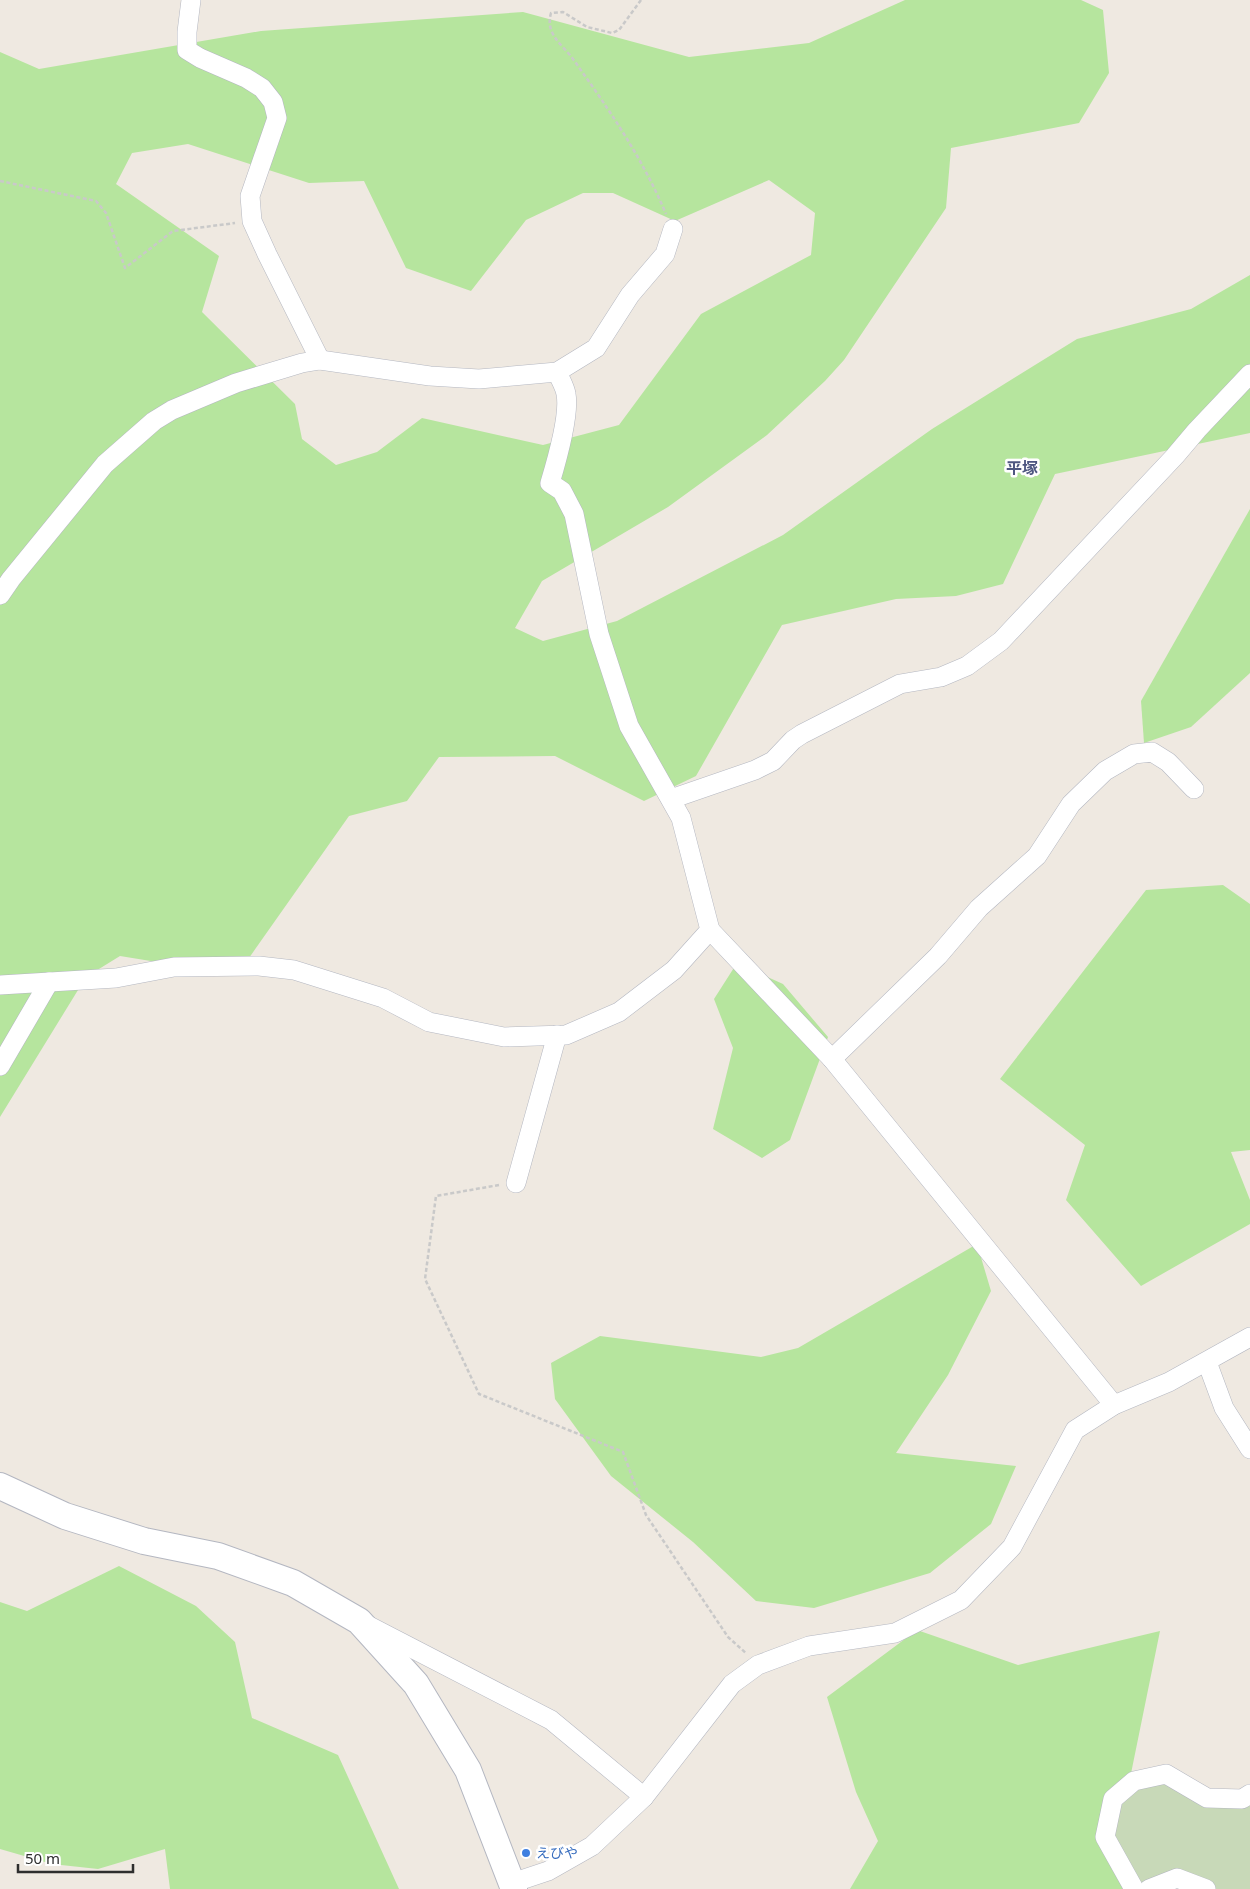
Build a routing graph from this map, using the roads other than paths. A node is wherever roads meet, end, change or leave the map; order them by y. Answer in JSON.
{"nodes":[{"id":1,"x":191,"y":0,"type":"edge"},
{"id":2,"x":673,"y":229,"type":"road end"},
{"id":3,"x":320,"y":360,"type":"junction"},
{"id":4,"x":557,"y":372,"type":"junction"},
{"id":5,"x":1250,"y":374,"type":"edge"},
{"id":6,"x":0,"y":595,"type":"edge"},
{"id":7,"x":1194,"y":789,"type":"dead end"},
{"id":8,"x":671,"y":799,"type":"junction"},
{"id":9,"x":710,"y":930,"type":"junction"},
{"id":10,"x":4,"y":980,"type":"edge"},
{"id":11,"x":49,"y":982,"type":"junction"},
{"id":12,"x":557,"y":1035,"type":"junction"},
{"id":13,"x":832,"y":1059,"type":"junction"},
{"id":14,"x":0,"y":1066,"type":"edge"},
{"id":15,"x":516,"y":1183,"type":"road end"},
{"id":16,"x":1250,"y":1337,"type":"edge"},
{"id":17,"x":1207,"y":1362,"type":"junction"},
{"id":18,"x":1114,"y":1405,"type":"junction"},
{"id":19,"x":1250,"y":1449,"type":"edge"},
{"id":20,"x":0,"y":1486,"type":"edge"},
{"id":21,"x":359,"y":1621,"type":"junction"},
{"id":22,"x":1250,"y":1794,"type":"edge"},
{"id":23,"x":644,"y":1797,"type":"junction"},
{"id":24,"x":513,"y":1886,"type":"edge"},
{"id":25,"x":1134,"y":1889,"type":"edge"},
{"id":26,"x":1149,"y":1889,"type":"edge"},
{"id":27,"x":1206,"y":1889,"type":"edge"}],
"edges":[{"from":1,"to":3,"type":"street"},
{"from":2,"to":4,"type":"street"},
{"from":3,"to":4,"type":"street"},
{"from":3,"to":6,"type":"street"},
{"from":4,"to":8,"type":"street"},
{"from":5,"to":8,"type":"street"},
{"from":7,"to":13,"type":"street"},
{"from":8,"to":9,"type":"street"},
{"from":9,"to":12,"type":"street"},
{"from":9,"to":13,"type":"street"},
{"from":10,"to":11,"type":"street"},
{"from":11,"to":12,"type":"street"},
{"from":11,"to":14,"type":"street"},
{"from":12,"to":15,"type":"street"},
{"from":13,"to":18,"type":"street"},
{"from":16,"to":17,"type":"street"},
{"from":17,"to":18,"type":"street"},
{"from":17,"to":19,"type":"street"},
{"from":18,"to":23,"type":"street"},
{"from":20,"to":21,"type":"street"},
{"from":21,"to":23,"type":"street"},
{"from":21,"to":24,"type":"street"},
{"from":22,"to":25,"type":"street"},
{"from":23,"to":24,"type":"street"},
{"from":26,"to":27,"type":"street"}]}
